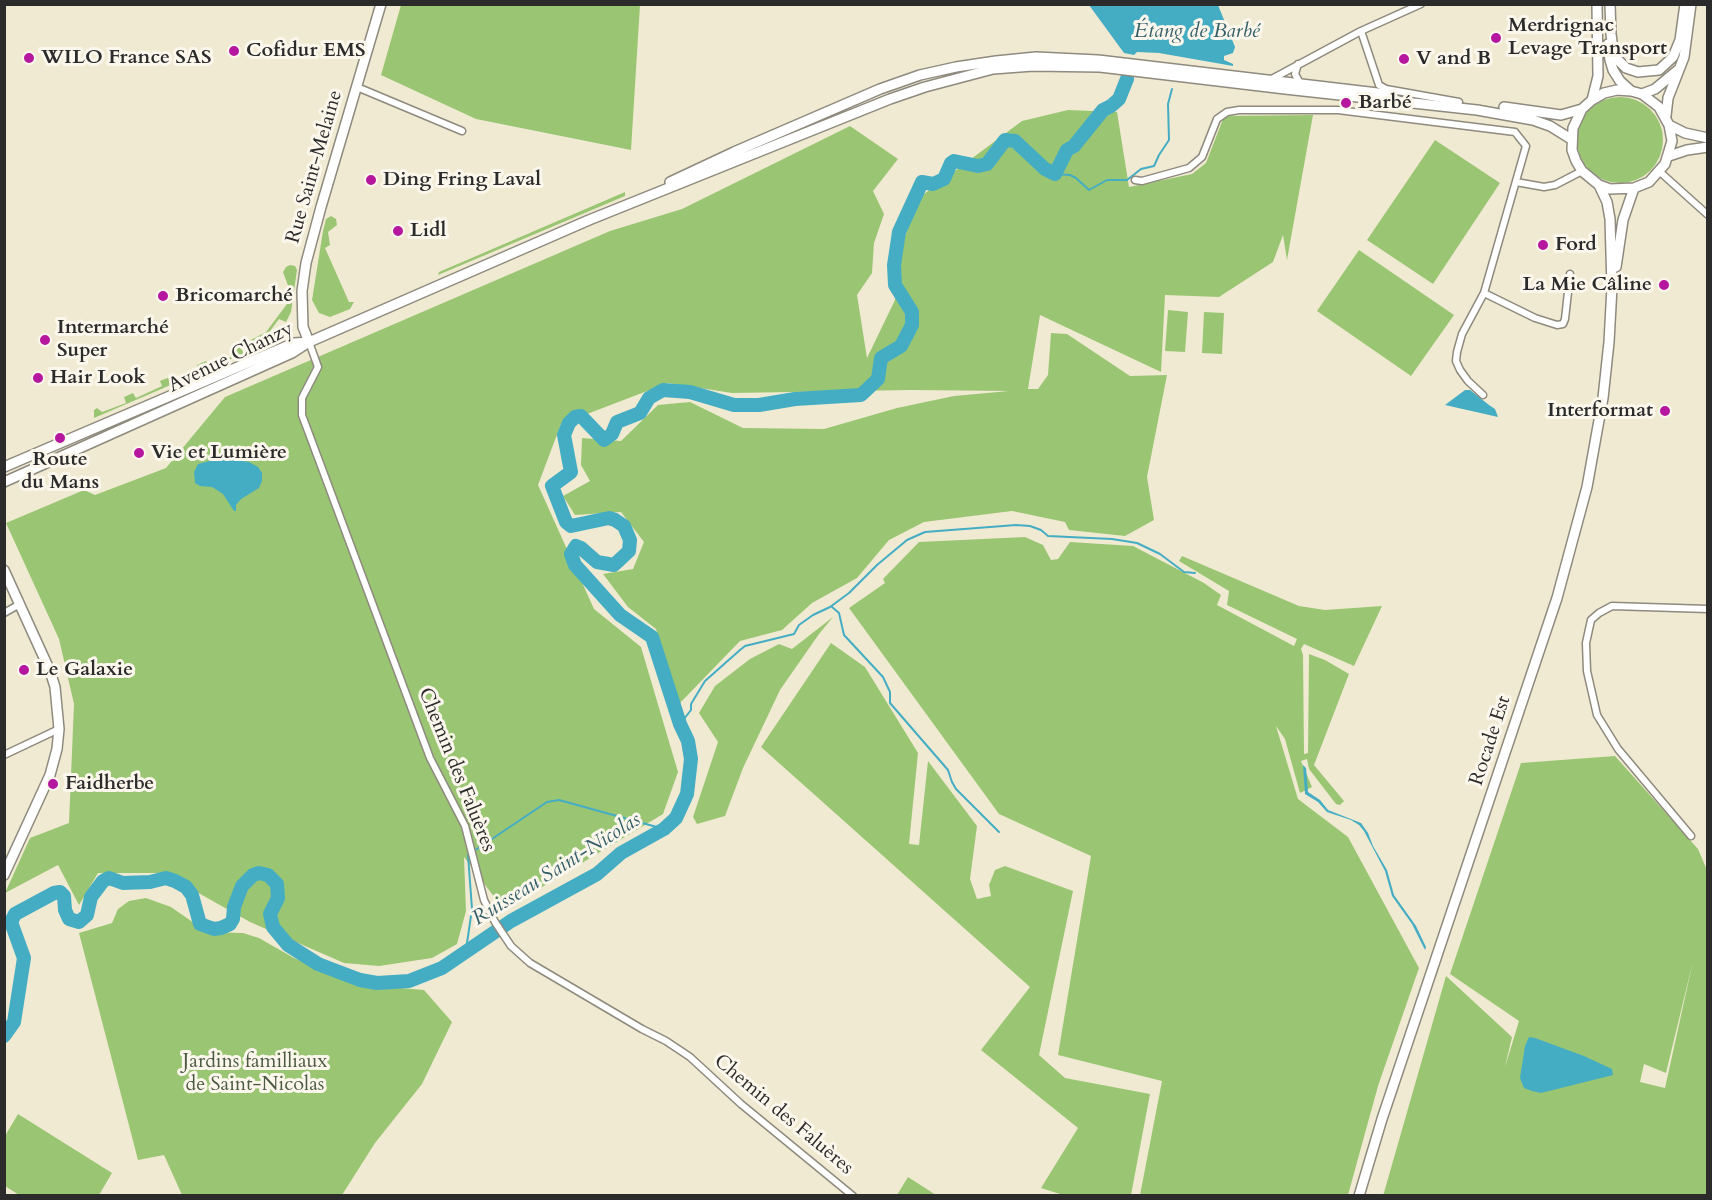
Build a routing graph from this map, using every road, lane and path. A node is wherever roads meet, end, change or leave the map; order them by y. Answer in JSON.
{"nodes":[{"id":1,"x":381,"y":4,"type":"edge"},
{"id":2,"x":1421,"y":4,"type":"edge"},
{"id":3,"x":1597,"y":4,"type":"edge"},
{"id":4,"x":1608,"y":4,"type":"edge"},
{"id":5,"x":1685,"y":4,"type":"edge"},
{"id":6,"x":1691,"y":4,"type":"edge"},
{"id":7,"x":1361,"y":31,"type":"junction"},
{"id":8,"x":1299,"y":64,"type":"junction"},
{"id":9,"x":1679,"y":69,"type":"junction"},
{"id":10,"x":1270,"y":81,"type":"junction"},
{"id":11,"x":1299,"y":84,"type":"junction"},
{"id":12,"x":357,"y":87,"type":"junction"},
{"id":13,"x":1631,"y":91,"type":"junction"},
{"id":14,"x":1309,"y":92,"type":"junction"},
{"id":15,"x":1642,"y":94,"type":"junction"},
{"id":16,"x":1592,"y":100,"type":"junction"},
{"id":17,"x":1459,"y":102,"type":"junction"},
{"id":18,"x":1582,"y":109,"type":"junction"},
{"id":19,"x":1667,"y":121,"type":"junction"},
{"id":20,"x":462,"y":131,"type":"dead end"},
{"id":21,"x":1707,"y":138,"type":"edge"},
{"id":22,"x":1571,"y":139,"type":"junction"},
{"id":23,"x":1707,"y":147,"type":"edge"},
{"id":24,"x":1669,"y":156,"type":"junction"},
{"id":25,"x":1582,"y":171,"type":"junction"},
{"id":26,"x":1660,"y":172,"type":"junction"},
{"id":27,"x":1135,"y":180,"type":"dead end"},
{"id":28,"x":1516,"y":182,"type":"junction"},
{"id":29,"x":1599,"y":185,"type":"junction"},
{"id":30,"x":1634,"y":189,"type":"junction"},
{"id":31,"x":1707,"y":215,"type":"edge"},
{"id":32,"x":589,"y":220,"type":"junction"},
{"id":33,"x":1570,"y":274,"type":"dead end"},
{"id":34,"x":1612,"y":287,"type":"junction"},
{"id":35,"x":1484,"y":293,"type":"junction"},
{"id":36,"x":309,"y":342,"type":"junction"},
{"id":37,"x":1483,"y":396,"type":"dead end"},
{"id":38,"x":4,"y":467,"type":"edge"},
{"id":39,"x":4,"y":482,"type":"edge"},
{"id":40,"x":6,"y":574,"type":"edge"},
{"id":41,"x":20,"y":604,"type":"junction"},
{"id":42,"x":1707,"y":609,"type":"edge"},
{"id":43,"x":4,"y":613,"type":"edge"},
{"id":44,"x":59,"y":729,"type":"junction"},
{"id":45,"x":4,"y":755,"type":"edge"},
{"id":46,"x":1691,"y":836,"type":"dead end"},
{"id":47,"x":4,"y":875,"type":"edge"},
{"id":48,"x":853,"y":1196,"type":"edge"},
{"id":49,"x":1359,"y":1196,"type":"edge"}],
"edges":[{"from":1,"to":12,"type":"main road","name":"Rue Saint-Melaine"},
{"from":2,"to":7,"type":"street"},
{"from":3,"to":16,"type":"main road"},
{"from":4,"to":5,"type":"main road"},
{"from":4,"to":13,"type":"main road"},
{"from":6,"to":9,"type":"main road"},
{"from":7,"to":8,"type":"street"},
{"from":7,"to":17,"type":"street"},
{"from":8,"to":10,"type":"street"},
{"from":8,"to":11,"type":"street"},
{"from":9,"to":15,"type":"main road"},
{"from":9,"to":19,"type":"main road"},
{"from":10,"to":11,"type":"main road"},
{"from":10,"to":32,"type":"main road"},
{"from":11,"to":14,"type":"street"},
{"from":11,"to":17,"type":"main road"},
{"from":12,"to":20,"type":"street"},
{"from":12,"to":36,"type":"main road","name":"Rue Saint-Melaine"},
{"from":13,"to":15,"type":"main road"},
{"from":13,"to":16,"type":"main road"},
{"from":14,"to":22,"type":"main road"},
{"from":14,"to":32,"type":"main road"},
{"from":15,"to":19,"type":"main road"},
{"from":16,"to":18,"type":"main road"},
{"from":17,"to":18,"type":"main road"},
{"from":18,"to":22,"type":"main road"},
{"from":19,"to":21,"type":"main road"},
{"from":19,"to":24,"type":"main road"},
{"from":22,"to":25,"type":"main road"},
{"from":23,"to":24,"type":"main road"},
{"from":24,"to":26,"type":"main road"},
{"from":25,"to":28,"type":"street"},
{"from":25,"to":29,"type":"main road"},
{"from":26,"to":30,"type":"main road"},
{"from":26,"to":31,"type":"street"},
{"from":27,"to":28,"type":"street"},
{"from":28,"to":35,"type":"street"},
{"from":29,"to":30,"type":"main road"},
{"from":29,"to":34,"type":"main road"},
{"from":30,"to":34,"type":"main road"},
{"from":32,"to":36,"type":"main road"},
{"from":33,"to":35,"type":"street"},
{"from":34,"to":49,"type":"main road","name":"Rocade Est"},
{"from":35,"to":37,"type":"street"},
{"from":36,"to":38,"type":"main road","name":"Avenue Chanzy"},
{"from":36,"to":39,"type":"main road","name":"Avenue Chanzy"},
{"from":36,"to":48,"type":"street","name":"Chemin des Faluères"},
{"from":40,"to":41,"type":"main road"},
{"from":41,"to":43,"type":"street"},
{"from":41,"to":44,"type":"main road"},
{"from":42,"to":46,"type":"street"},
{"from":44,"to":45,"type":"street"},
{"from":44,"to":47,"type":"main road"}]}
